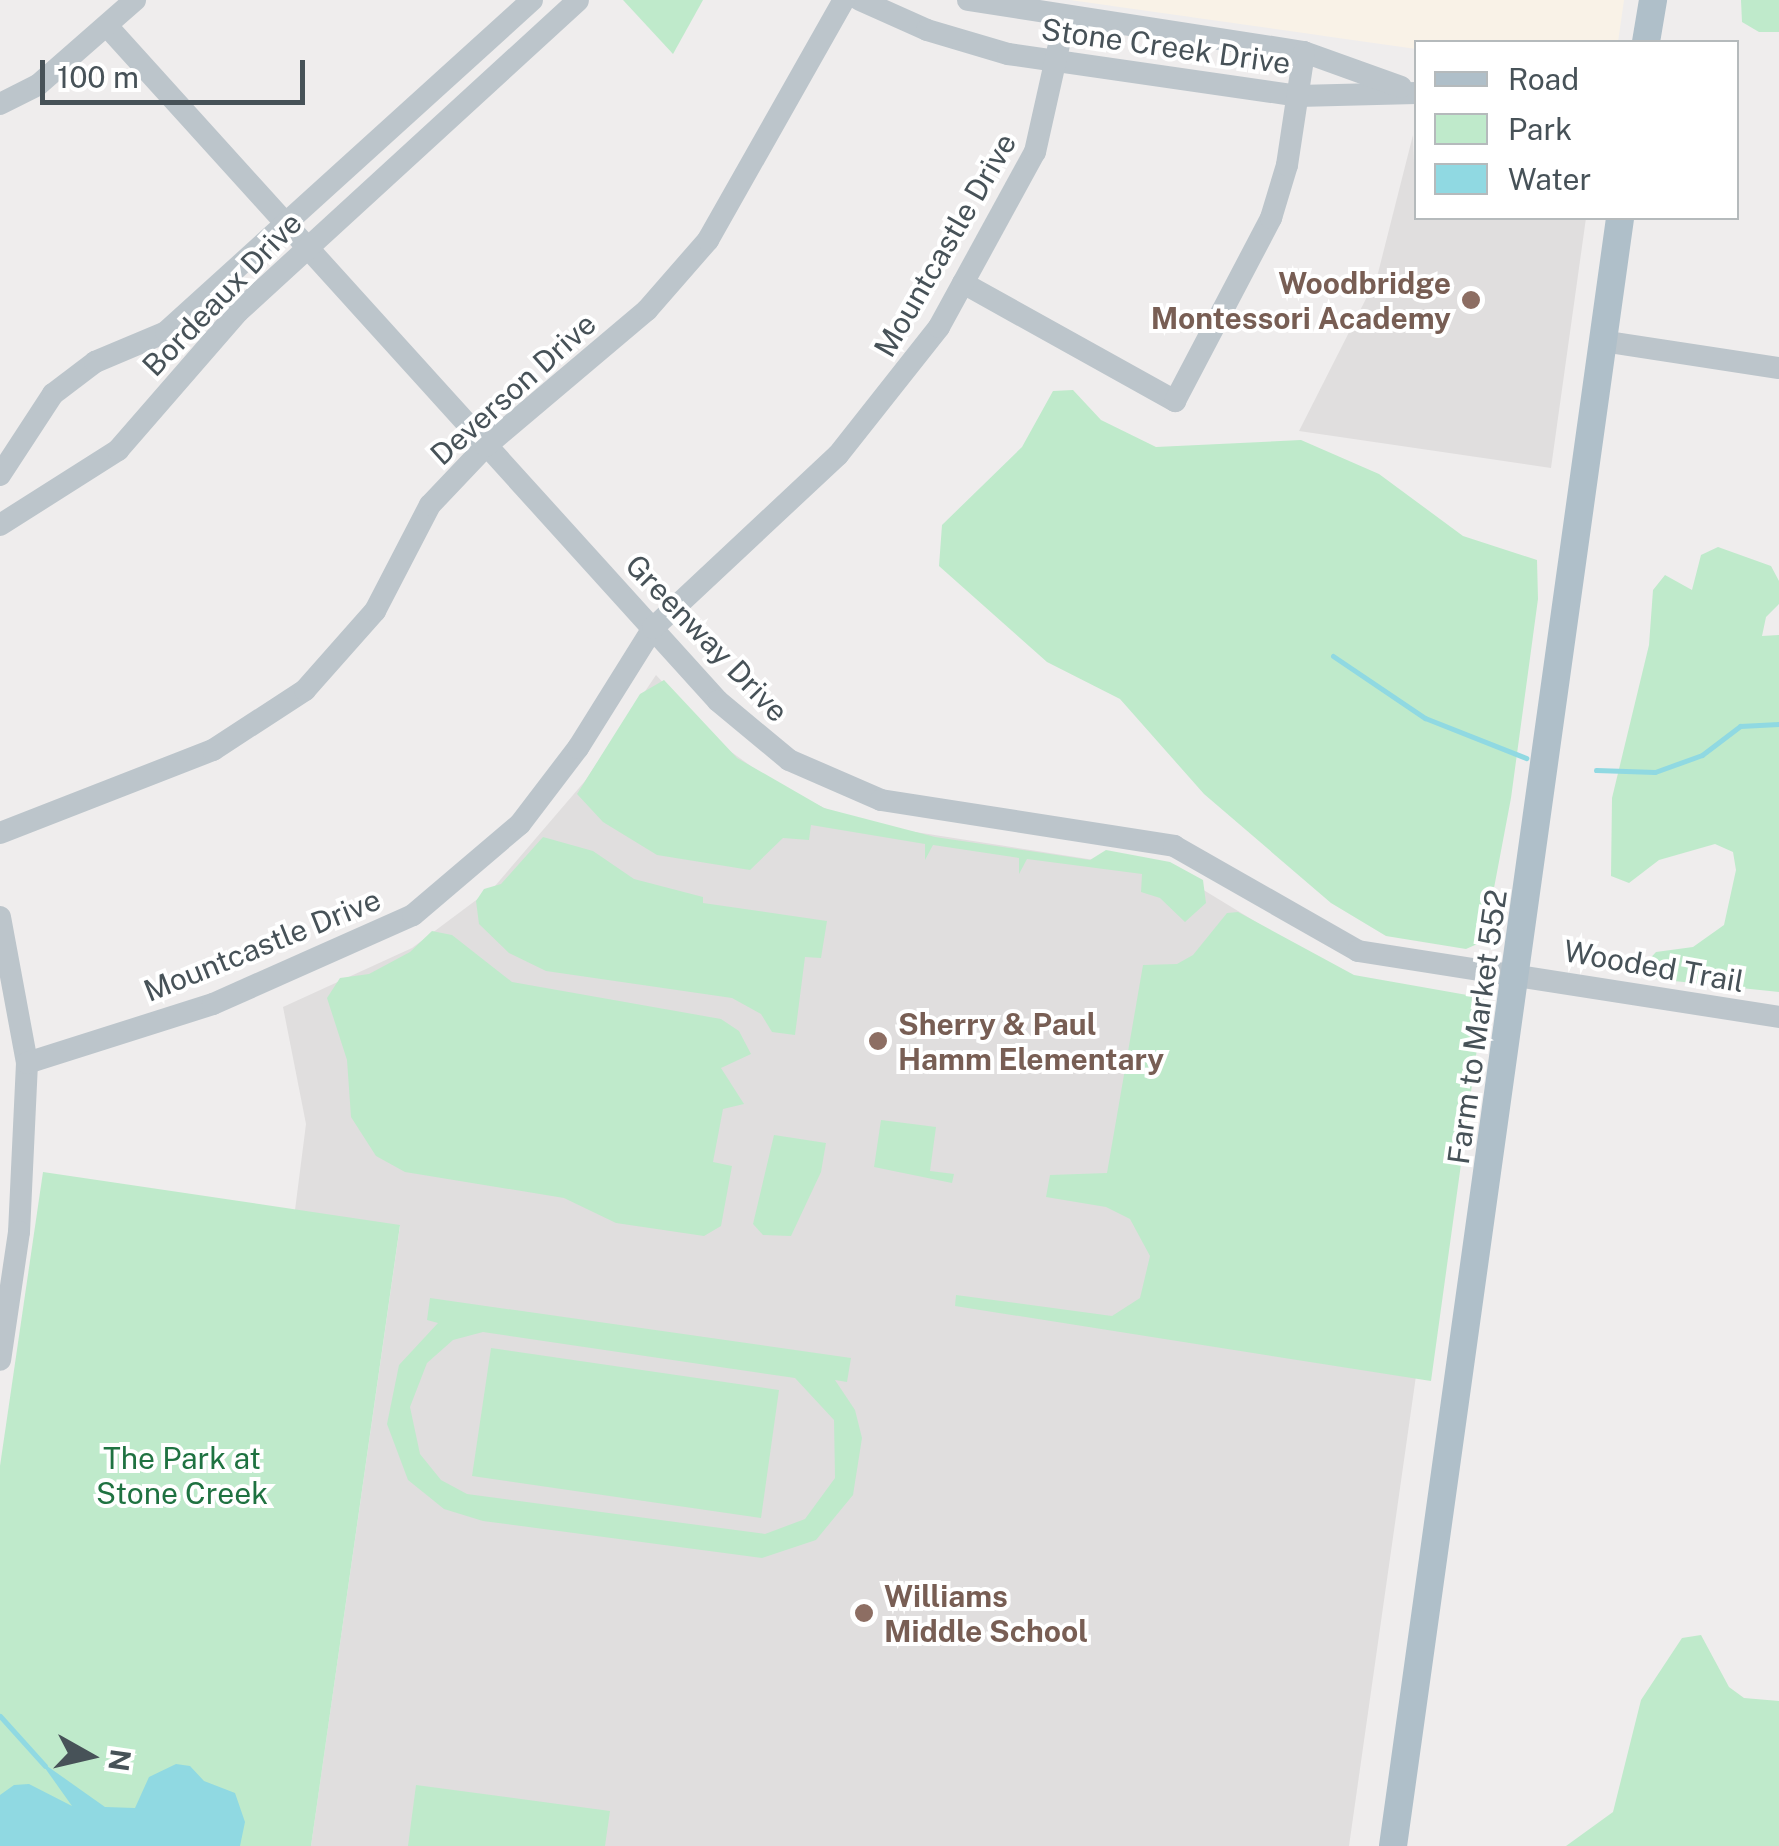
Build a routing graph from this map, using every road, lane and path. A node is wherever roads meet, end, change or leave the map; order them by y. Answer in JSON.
{"nodes":[{"id":1,"x":135,"y":0,"type":"edge"},
{"id":2,"x":532,"y":0,"type":"edge"},
{"id":3,"x":578,"y":0,"type":"edge"},
{"id":4,"x":844,"y":0,"type":"edge"},
{"id":5,"x":860,"y":0,"type":"edge"},
{"id":6,"x":968,"y":0,"type":"edge"},
{"id":7,"x":1653,"y":0,"type":"edge"},
{"id":8,"x":1064,"y":18,"type":"junction"},
{"id":9,"x":108,"y":26,"type":"junction"},
{"id":10,"x":1646,"y":40,"type":"edge"},
{"id":11,"x":1304,"y":52,"type":"junction"},
{"id":12,"x":1058,"y":61,"type":"junction"},
{"id":13,"x":459,"y":67,"type":"junction"},
{"id":14,"x":478,"y":90,"type":"junction"},
{"id":15,"x":1414,"y":92,"type":"edge"},
{"id":16,"x":1414,"y":92,"type":"edge"},
{"id":17,"x":1298,"y":96,"type":"junction"},
{"id":18,"x":0,"y":104,"type":"edge"},
{"id":19,"x":1620,"y":220,"type":"edge"},
{"id":20,"x":286,"y":221,"type":"junction"},
{"id":21,"x":308,"y":244,"type":"junction"},
{"id":22,"x":964,"y":283,"type":"junction"},
{"id":23,"x":1602,"y":341,"type":"junction"},
{"id":24,"x":1779,"y":368,"type":"edge"},
{"id":25,"x":486,"y":446,"type":"junction"},
{"id":26,"x":0,"y":475,"type":"edge"},
{"id":27,"x":0,"y":525,"type":"edge"},
{"id":28,"x":653,"y":628,"type":"junction"},
{"id":29,"x":0,"y":833,"type":"edge"},
{"id":30,"x":0,"y":917,"type":"edge"},
{"id":31,"x":1519,"y":975,"type":"junction"},
{"id":32,"x":1779,"y":1017,"type":"edge"},
{"id":33,"x":27,"y":1063,"type":"junction"},
{"id":34,"x":0,"y":1360,"type":"edge"},
{"id":35,"x":1393,"y":1846,"type":"edge"}],
"edges":[{"from":1,"to":9,"type":"street"},
{"from":2,"to":13,"type":"street","name":"Bordeaux Drive"},
{"from":3,"to":14,"type":"street","name":"Bordeaux Drive"},
{"from":4,"to":25,"type":"street","name":"Deverson Drive"},
{"from":5,"to":12,"type":"street","name":"Stone Creek Drive"},
{"from":6,"to":8,"type":"street","name":"Stone Creek Drive"},
{"from":7,"to":10,"type":"main road"},
{"from":8,"to":11,"type":"street","name":"Stone Creek Drive"},
{"from":8,"to":12,"type":"street","name":"Mountcastle Drive"},
{"from":9,"to":18,"type":"street"},
{"from":9,"to":20,"type":"street","name":"Greenway Drive"},
{"from":11,"to":15,"type":"street","name":"Stone Creek Drive"},
{"from":11,"to":17,"type":"street"},
{"from":12,"to":17,"type":"street","name":"Stone Creek Drive"},
{"from":12,"to":22,"type":"street","name":"Mountcastle Drive"},
{"from":13,"to":14,"type":"street"},
{"from":13,"to":20,"type":"street","name":"Bordeaux Drive"},
{"from":14,"to":21,"type":"street","name":"Bordeaux Drive"},
{"from":16,"to":17,"type":"street","name":"Stone Creek Drive"},
{"from":17,"to":22,"type":"street"},
{"from":19,"to":23,"type":"main road","name":"Farm to Market 552"},
{"from":20,"to":21,"type":"street","name":"Greenway Drive"},
{"from":20,"to":26,"type":"street","name":"Bordeaux Drive"},
{"from":21,"to":25,"type":"street","name":"Greenway Drive"},
{"from":21,"to":27,"type":"street","name":"Bordeaux Drive"},
{"from":22,"to":28,"type":"street","name":"Mountcastle Drive"},
{"from":23,"to":24,"type":"street"},
{"from":23,"to":31,"type":"main road","name":"Farm to Market 552"},
{"from":25,"to":28,"type":"street","name":"Greenway Drive"},
{"from":25,"to":29,"type":"street","name":"Deverson Drive"},
{"from":28,"to":31,"type":"street","name":"Greenway Drive"},
{"from":28,"to":33,"type":"street","name":"Mountcastle Drive"},
{"from":30,"to":33,"type":"street"},
{"from":31,"to":32,"type":"street","name":"Wooded Trail"},
{"from":31,"to":35,"type":"main road","name":"Farm to Market 552"},
{"from":33,"to":34,"type":"street"}]}
